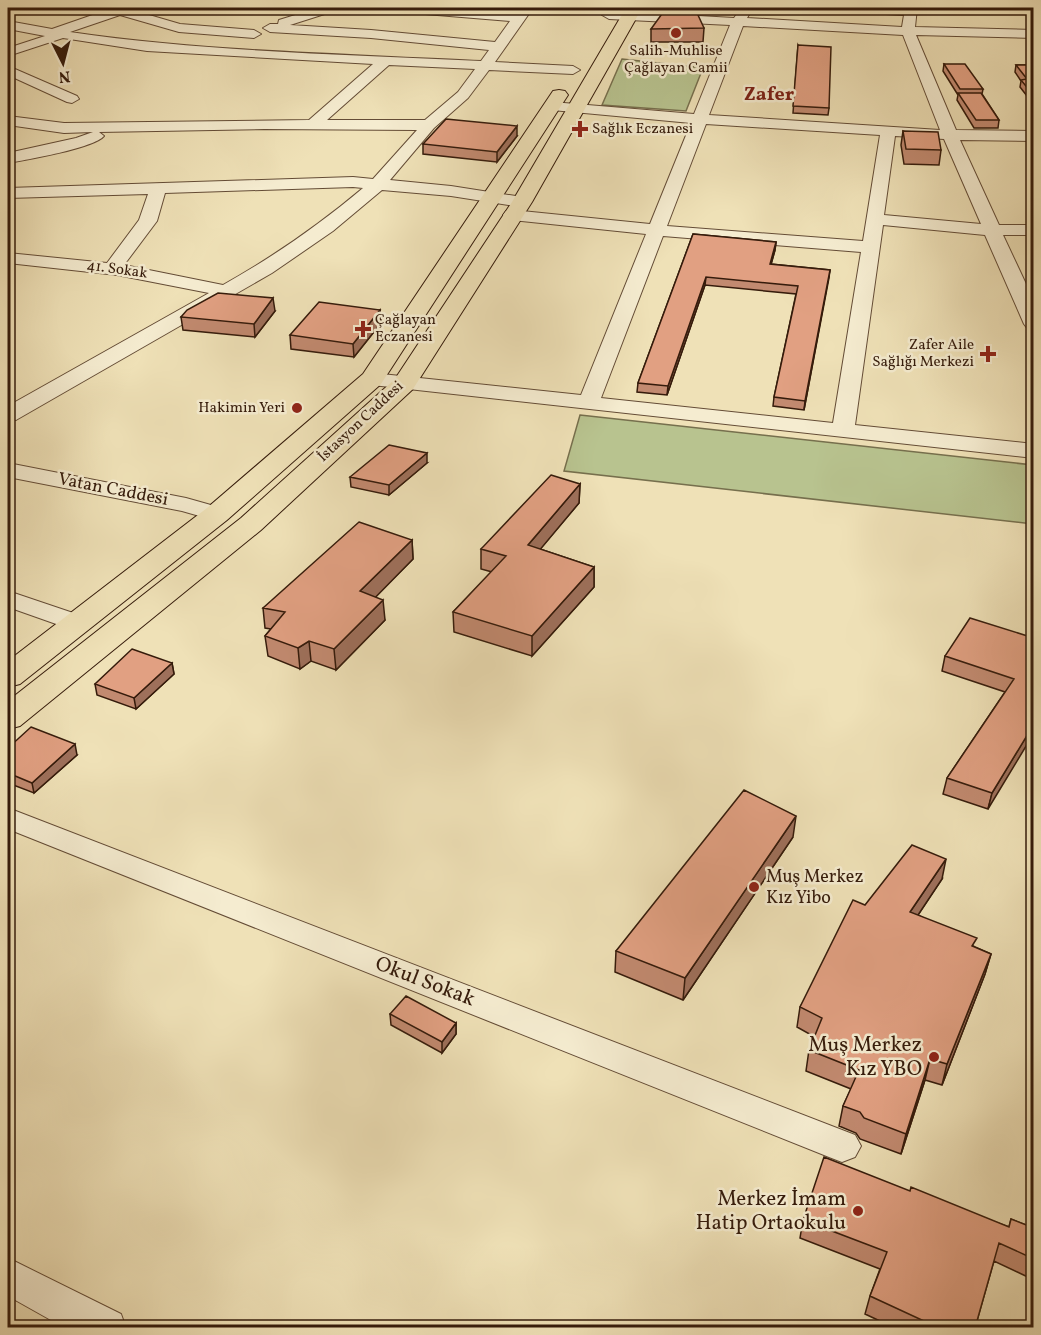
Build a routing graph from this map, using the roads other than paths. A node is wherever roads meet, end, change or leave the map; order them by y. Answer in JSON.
{"nodes":[{"id":1,"x":120,"y":8,"type":"edge"},
{"id":2,"x":329,"y":8,"type":"edge"},
{"id":3,"x":401,"y":8,"type":"edge"},
{"id":4,"x":849,"y":8,"type":"edge"},
{"id":5,"x":911,"y":9,"type":"edge"},
{"id":6,"x":621,"y":12,"type":"edge"},
{"id":7,"x":523,"y":13,"type":"edge"},
{"id":8,"x":742,"y":15,"type":"edge"},
{"id":9,"x":8,"y":25,"type":"edge"},
{"id":10,"x":270,"y":28,"type":"junction"},
{"id":11,"x":908,"y":31,"type":"junction"},
{"id":12,"x":58,"y":34,"type":"junction"},
{"id":13,"x":254,"y":34,"type":"junction"},
{"id":14,"x":1032,"y":36,"type":"edge"},
{"id":15,"x":499,"y":47,"type":"junction"},
{"id":16,"x":8,"y":52,"type":"edge"},
{"id":17,"x":211,"y":52,"type":"junction"},
{"id":18,"x":385,"y":61,"type":"junction"},
{"id":19,"x":484,"y":66,"type":"junction"},
{"id":20,"x":573,"y":70,"type":"junction"},
{"id":21,"x":12,"y":75,"type":"edge"},
{"id":22,"x":564,"y":107,"type":"junction"},
{"id":23,"x":8,"y":119,"type":"edge"},
{"id":24,"x":699,"y":119,"type":"junction"},
{"id":25,"x":314,"y":124,"type":"junction"},
{"id":26,"x":429,"y":125,"type":"junction"},
{"id":27,"x":128,"y":126,"type":"junction"},
{"id":28,"x":888,"y":131,"type":"junction"},
{"id":29,"x":950,"y":135,"type":"junction"},
{"id":30,"x":1034,"y":136,"type":"edge"},
{"id":31,"x":8,"y":158,"type":"edge"},
{"id":32,"x":377,"y":185,"type":"junction"},
{"id":33,"x":158,"y":189,"type":"junction"},
{"id":34,"x":8,"y":193,"type":"edge"},
{"id":35,"x":491,"y":198,"type":"junction"},
{"id":36,"x":517,"y":209,"type":"junction"},
{"id":37,"x":874,"y":219,"type":"junction"},
{"id":38,"x":656,"y":230,"type":"junction"},
{"id":39,"x":993,"y":230,"type":"junction"},
{"id":40,"x":1034,"y":230,"type":"edge"},
{"id":41,"x":870,"y":247,"type":"junction"},
{"id":42,"x":12,"y":266,"type":"edge"},
{"id":43,"x":113,"y":268,"type":"junction"},
{"id":44,"x":224,"y":291,"type":"junction"},
{"id":45,"x":1034,"y":324,"type":"edge"},
{"id":46,"x":372,"y":379,"type":"junction"},
{"id":47,"x":404,"y":384,"type":"junction"},
{"id":48,"x":588,"y":404,"type":"junction"},
{"id":49,"x":8,"y":415,"type":"edge"},
{"id":50,"x":843,"y":431,"type":"junction"},
{"id":51,"x":1034,"y":451,"type":"edge"},
{"id":52,"x":8,"y":470,"type":"edge"},
{"id":53,"x":217,"y":514,"type":"junction"},
{"id":54,"x":8,"y":599,"type":"edge"},
{"id":55,"x":76,"y":623,"type":"junction"},
{"id":56,"x":8,"y":677,"type":"edge"},
{"id":57,"x":8,"y":718,"type":"edge"},
{"id":58,"x":8,"y":819,"type":"edge"},
{"id":59,"x":842,"y":1146,"type":"dead end"},
{"id":60,"x":8,"y":1276,"type":"edge"},
{"id":61,"x":106,"y":1328,"type":"edge"}],
"edges":[{"from":1,"to":12,"type":"street"},
{"from":1,"to":13,"type":"street"},
{"from":2,"to":10,"type":"street"},
{"from":3,"to":7,"type":"street"},
{"from":4,"to":5,"type":"street"},
{"from":5,"to":11,"type":"street"},
{"from":6,"to":8,"type":"street"},
{"from":6,"to":20,"type":"main road","name":"İstasyon Caddesi"},
{"from":6,"to":22,"type":"main road","name":"İstasyon Caddesi"},
{"from":7,"to":15,"type":"street"},
{"from":8,"to":11,"type":"street"},
{"from":8,"to":24,"type":"street"},
{"from":9,"to":12,"type":"street"},
{"from":10,"to":13,"type":"street"},
{"from":10,"to":15,"type":"street"},
{"from":11,"to":14,"type":"street"},
{"from":11,"to":29,"type":"street"},
{"from":12,"to":16,"type":"street"},
{"from":12,"to":17,"type":"street"},
{"from":13,"to":17,"type":"street"},
{"from":15,"to":19,"type":"street"},
{"from":17,"to":18,"type":"street"},
{"from":18,"to":19,"type":"street"},
{"from":18,"to":25,"type":"street"},
{"from":19,"to":20,"type":"street"},
{"from":19,"to":26,"type":"street"},
{"from":20,"to":22,"type":"main road","name":"İstasyon Caddesi"},
{"from":21,"to":23,"type":"street"},
{"from":22,"to":24,"type":"street"},
{"from":22,"to":35,"type":"main road","name":"İstasyon Caddesi"},
{"from":22,"to":36,"type":"main road","name":"İstasyon Caddesi"},
{"from":23,"to":27,"type":"street"},
{"from":24,"to":28,"type":"street"},
{"from":24,"to":38,"type":"street"},
{"from":25,"to":26,"type":"street"},
{"from":25,"to":27,"type":"street"},
{"from":26,"to":32,"type":"street"},
{"from":27,"to":31,"type":"street"},
{"from":28,"to":29,"type":"street"},
{"from":28,"to":37,"type":"street"},
{"from":29,"to":30,"type":"street"},
{"from":29,"to":39,"type":"street"},
{"from":32,"to":33,"type":"street"},
{"from":32,"to":35,"type":"street"},
{"from":32,"to":44,"type":"street"},
{"from":33,"to":34,"type":"street"},
{"from":33,"to":43,"type":"street"},
{"from":35,"to":36,"type":"street"},
{"from":35,"to":46,"type":"main road","name":"İstasyon Caddesi"},
{"from":36,"to":38,"type":"street"},
{"from":36,"to":47,"type":"main road","name":"İstasyon Caddesi"},
{"from":37,"to":39,"type":"street"},
{"from":37,"to":41,"type":"street"},
{"from":38,"to":41,"type":"street"},
{"from":38,"to":48,"type":"street"},
{"from":39,"to":40,"type":"street"},
{"from":39,"to":45,"type":"street"},
{"from":41,"to":50,"type":"street"},
{"from":42,"to":43,"type":"street","name":"41. Sokak"},
{"from":43,"to":44,"type":"street","name":"41. Sokak"},
{"from":44,"to":49,"type":"street"},
{"from":46,"to":47,"type":"street"},
{"from":46,"to":53,"type":"main road","name":"İstasyon Caddesi"},
{"from":47,"to":48,"type":"street"},
{"from":47,"to":57,"type":"main road","name":"İstasyon Caddesi"},
{"from":48,"to":50,"type":"street"},
{"from":50,"to":51,"type":"street"},
{"from":52,"to":53,"type":"street","name":"Vatan Caddesi"},
{"from":53,"to":55,"type":"main road","name":"İstasyon Caddesi"},
{"from":54,"to":55,"type":"street"},
{"from":55,"to":56,"type":"main road","name":"İstasyon Caddesi"},
{"from":58,"to":59,"type":"street","name":"Okul Sokak"},
{"from":60,"to":61,"type":"street"}]}
